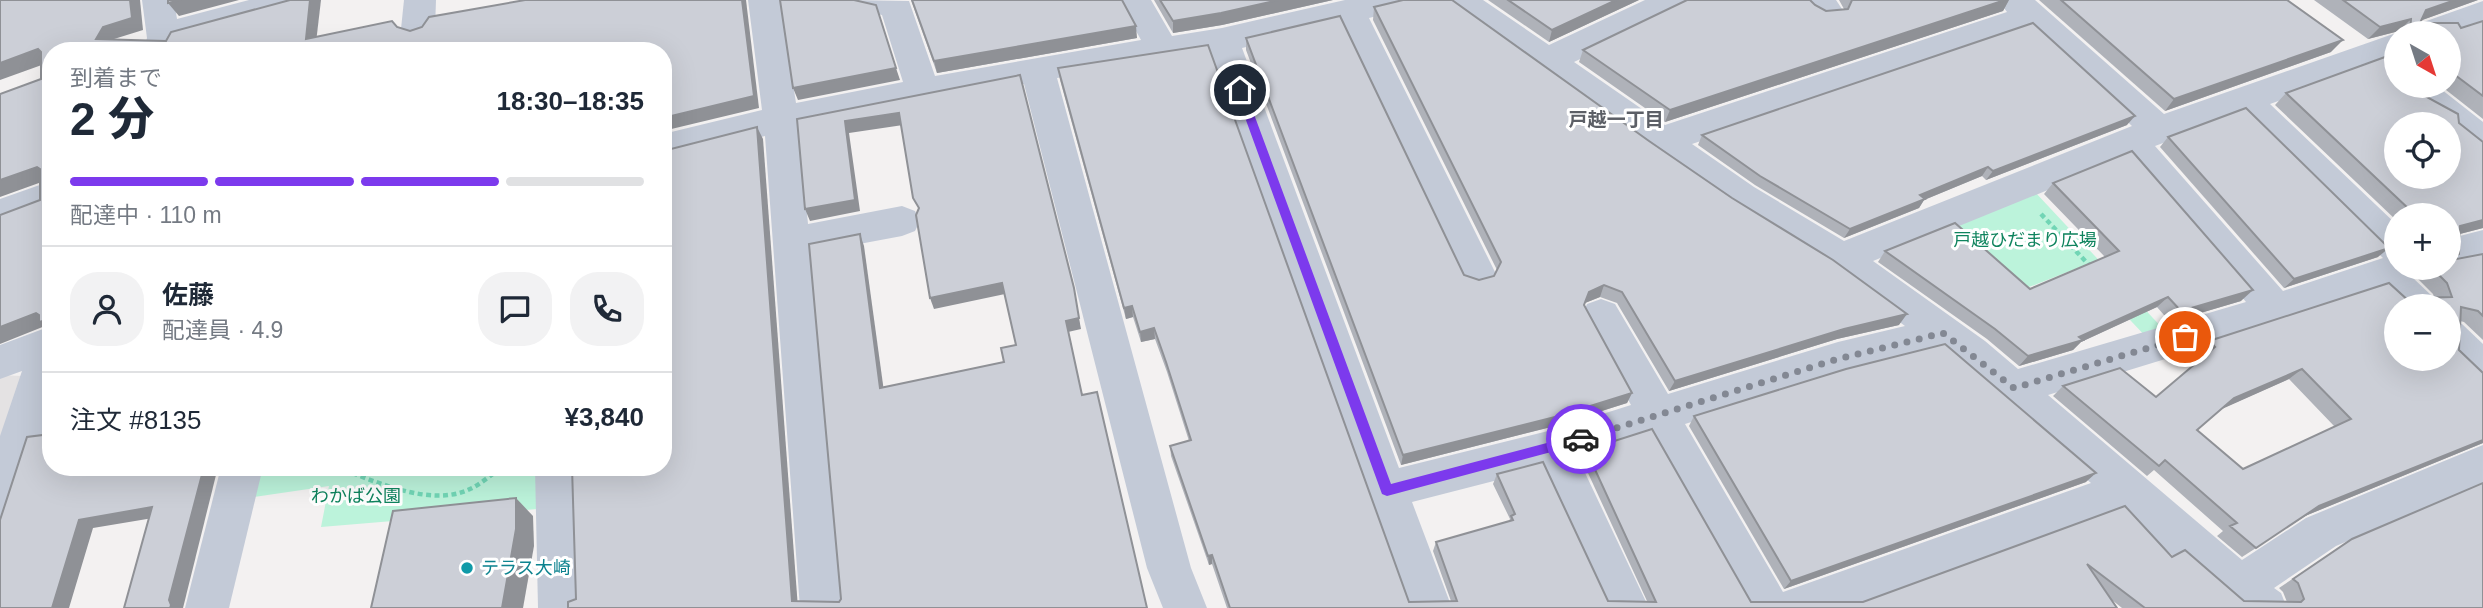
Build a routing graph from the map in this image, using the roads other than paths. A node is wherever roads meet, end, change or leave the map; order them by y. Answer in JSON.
{"nodes":[{"id":1,"x":158,"y":0,"type":"edge"},
{"id":2,"x":294,"y":0,"type":"edge"},
{"id":3,"x":862,"y":0,"type":"edge"},
{"id":4,"x":1135,"y":0,"type":"edge"},
{"id":5,"x":1396,"y":0,"type":"edge"},
{"id":6,"x":1460,"y":0,"type":"edge"},
{"id":7,"x":1674,"y":0,"type":"edge"},
{"id":8,"x":765,"y":5,"type":"edge"},
{"id":9,"x":2023,"y":8,"type":"edge"},
{"id":10,"x":1350,"y":12,"type":"junction"},
{"id":11,"x":2479,"y":20,"type":"edge"},
{"id":12,"x":2461,"y":24,"type":"edge"},
{"id":13,"x":2331,"y":32,"type":"edge"},
{"id":14,"x":1222,"y":40,"type":"junction"},
{"id":15,"x":163,"y":41,"type":"edge"},
{"id":16,"x":1163,"y":49,"type":"junction"},
{"id":17,"x":2382,"y":56,"type":"edge"},
{"id":18,"x":1545,"y":61,"type":"junction"},
{"id":19,"x":1037,"y":69,"type":"junction"},
{"id":20,"x":923,"y":92,"type":"junction"},
{"id":21,"x":2429,"y":98,"type":"edge"},
{"id":22,"x":2244,"y":100,"type":"junction"},
{"id":23,"x":782,"y":119,"type":"junction"},
{"id":24,"x":2145,"y":136,"type":"junction"},
{"id":25,"x":1659,"y":141,"type":"junction"},
{"id":26,"x":2483,"y":141,"type":"edge"},
{"id":27,"x":672,"y":146,"type":"edge"},
{"id":28,"x":42,"y":198,"type":"edge"},
{"id":29,"x":0,"y":214,"type":"edge"},
{"id":30,"x":902,"y":221,"type":"dead end"},
{"id":31,"x":791,"y":242,"type":"junction"},
{"id":32,"x":2483,"y":245,"type":"edge"},
{"id":33,"x":2461,"y":251,"type":"edge"},
{"id":34,"x":2384,"y":254,"type":"edge"},
{"id":35,"x":1841,"y":258,"type":"junction"},
{"id":36,"x":2384,"y":266,"type":"edge"},
{"id":37,"x":1477,"y":274,"type":"dead end"},
{"id":38,"x":2276,"y":309,"type":"junction"},
{"id":39,"x":1601,"y":315,"type":"dead end"},
{"id":40,"x":1943,"y":333,"type":"junction"},
{"id":41,"x":42,"y":346,"type":"edge"},
{"id":42,"x":2461,"y":348,"type":"edge"},
{"id":43,"x":0,"y":362,"type":"edge"},
{"id":44,"x":2483,"y":369,"type":"edge"},
{"id":45,"x":42,"y":370,"type":"edge"},
{"id":46,"x":2014,"y":388,"type":"junction"},
{"id":47,"x":1659,"y":415,"type":"junction"},
{"id":48,"x":1552,"y":448,"type":"junction"},
{"id":49,"x":2483,"y":464,"type":"edge"},
{"id":50,"x":240,"y":476,"type":"edge"},
{"id":51,"x":555,"y":476,"type":"edge"},
{"id":52,"x":2129,"y":488,"type":"junction"},
{"id":53,"x":1387,"y":491,"type":"junction"},
{"id":54,"x":0,"y":498,"type":"edge"},
{"id":55,"x":2253,"y":597,"type":"edge"},
{"id":56,"x":207,"y":608,"type":"edge"},
{"id":57,"x":560,"y":608,"type":"edge"},
{"id":58,"x":822,"y":608,"type":"edge"},
{"id":59,"x":1185,"y":608,"type":"edge"},
{"id":60,"x":1430,"y":608,"type":"edge"},
{"id":61,"x":1627,"y":608,"type":"edge"},
{"id":62,"x":1768,"y":608,"type":"edge"},
{"id":63,"x":1797,"y":608,"type":"edge"}],
"edges":[{"from":1,"to":15,"type":"street"},
{"from":2,"to":15,"type":"street"},
{"from":3,"to":20,"type":"street"},
{"from":4,"to":16,"type":"street"},
{"from":5,"to":10,"type":"street"},
{"from":6,"to":18,"type":"street"},
{"from":7,"to":18,"type":"street"},
{"from":8,"to":23,"type":"street"},
{"from":9,"to":24,"type":"street"},
{"from":9,"to":25,"type":"street"},
{"from":10,"to":14,"type":"street"},
{"from":10,"to":37,"type":"street"},
{"from":11,"to":12,"type":"street"},
{"from":13,"to":17,"type":"street"},
{"from":14,"to":16,"type":"street"},
{"from":14,"to":53,"type":"street"},
{"from":16,"to":19,"type":"street"},
{"from":17,"to":22,"type":"street"},
{"from":18,"to":25,"type":"street"},
{"from":19,"to":20,"type":"street"},
{"from":19,"to":59,"type":"street"},
{"from":20,"to":23,"type":"street"},
{"from":21,"to":26,"type":"street"},
{"from":22,"to":24,"type":"street"},
{"from":22,"to":34,"type":"street"},
{"from":23,"to":27,"type":"street"},
{"from":23,"to":31,"type":"street"},
{"from":24,"to":35,"type":"street"},
{"from":24,"to":38,"type":"street"},
{"from":25,"to":35,"type":"street"},
{"from":28,"to":29,"type":"street"},
{"from":30,"to":31,"type":"street"},
{"from":31,"to":58,"type":"street"},
{"from":32,"to":33,"type":"street"},
{"from":35,"to":40,"type":"street"},
{"from":36,"to":38,"type":"street"},
{"from":38,"to":46,"type":"street"},
{"from":39,"to":47,"type":"street"},
{"from":40,"to":46,"type":"street"},
{"from":40,"to":47,"type":"street"},
{"from":41,"to":43,"type":"street"},
{"from":42,"to":44,"type":"street"},
{"from":45,"to":54,"type":"street"},
{"from":46,"to":52,"type":"street"},
{"from":47,"to":48,"type":"street"},
{"from":47,"to":62,"type":"street"},
{"from":48,"to":53,"type":"street"},
{"from":48,"to":61,"type":"street"},
{"from":49,"to":55,"type":"street"},
{"from":50,"to":56,"type":"street"},
{"from":51,"to":57,"type":"street"},
{"from":52,"to":55,"type":"street"},
{"from":52,"to":63,"type":"street"},
{"from":53,"to":60,"type":"street"}]}
